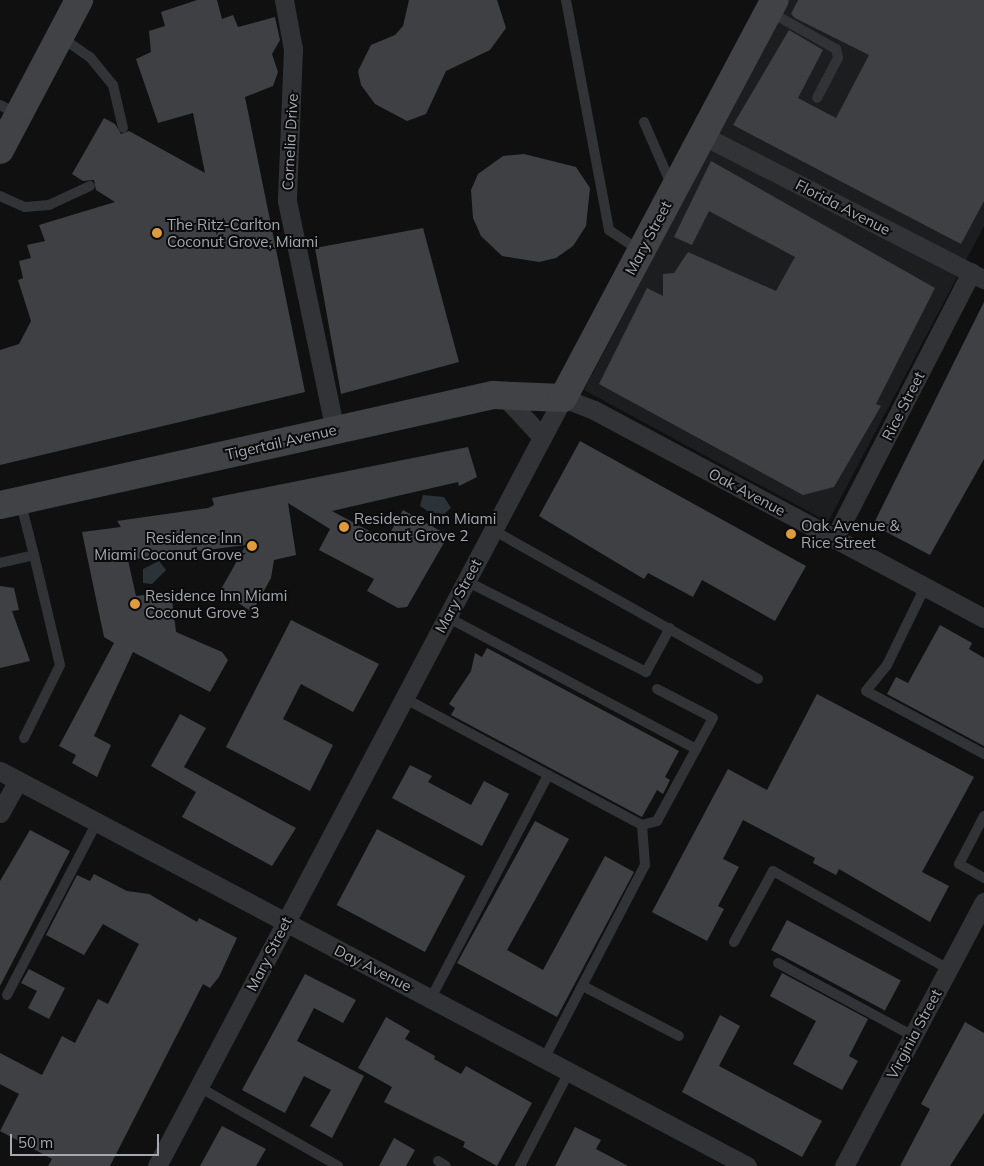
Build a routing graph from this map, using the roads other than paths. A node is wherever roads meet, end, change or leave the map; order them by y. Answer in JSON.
{"nodes":[{"id":1,"x":79,"y":0,"type":"edge"},
{"id":2,"x":284,"y":0,"type":"edge"},
{"id":3,"x":566,"y":0,"type":"edge"},
{"id":4,"x":772,"y":6,"type":"edge"},
{"id":5,"x":60,"y":36,"type":"junction"},
{"id":6,"x":817,"y":98,"type":"dead end"},
{"id":7,"x":9,"y":110,"type":"edge"},
{"id":8,"x":644,"y":122,"type":"dead end"},
{"id":9,"x":123,"y":128,"type":"dead end"},
{"id":10,"x":702,"y":135,"type":"junction"},
{"id":11,"x":0,"y":150,"type":"edge"},
{"id":12,"x":90,"y":186,"type":"dead end"},
{"id":13,"x":673,"y":190,"type":"junction"},
{"id":14,"x":0,"y":196,"type":"edge"},
{"id":15,"x":640,"y":252,"type":"junction"},
{"id":16,"x":977,"y":276,"type":"edge"},
{"id":17,"x":502,"y":394,"type":"junction"},
{"id":18,"x":563,"y":398,"type":"junction"},
{"id":19,"x":335,"y":430,"type":"junction"},
{"id":20,"x":542,"y":437,"type":"junction"},
{"id":21,"x":10,"y":503,"type":"edge"},
{"id":22,"x":493,"y":530,"type":"junction"},
{"id":23,"x":834,"y":539,"type":"junction"},
{"id":24,"x":34,"y":555,"type":"junction"},
{"id":25,"x":0,"y":563,"type":"edge"},
{"id":26,"x":466,"y":581,"type":"junction"},
{"id":27,"x":925,"y":587,"type":"junction"},
{"id":28,"x":447,"y":617,"type":"junction"},
{"id":29,"x":984,"y":618,"type":"edge"},
{"id":30,"x":670,"y":628,"type":"junction"},
{"id":31,"x":758,"y":679,"type":"dead end"},
{"id":32,"x":658,"y":689,"type":"dead end"},
{"id":33,"x":404,"y":698,"type":"junction"},
{"id":34,"x":24,"y":738,"type":"dead end"},
{"id":35,"x":696,"y":749,"type":"junction"},
{"id":36,"x":984,"y":754,"type":"edge"},
{"id":37,"x":0,"y":771,"type":"edge"},
{"id":38,"x":548,"y":775,"type":"junction"},
{"id":39,"x":18,"y":780,"type":"junction"},
{"id":40,"x":0,"y":813,"type":"edge"},
{"id":41,"x":984,"y":816,"type":"edge"},
{"id":42,"x":97,"y":822,"type":"junction"},
{"id":43,"x":642,"y":825,"type":"junction"},
{"id":44,"x":984,"y":878,"type":"edge"},
{"id":45,"x":984,"y":902,"type":"edge"},
{"id":46,"x":285,"y":923,"type":"junction"},
{"id":47,"x":734,"y":942,"type":"dead end"},
{"id":48,"x":778,"y":963,"type":"dead end"},
{"id":49,"x":948,"y":969,"type":"junction"},
{"id":50,"x":583,"y":986,"type":"junction"},
{"id":51,"x":7,"y":995,"type":"dead end"},
{"id":52,"x":430,"y":998,"type":"junction"},
{"id":53,"x":679,"y":1036,"type":"dead end"},
{"id":54,"x":913,"y":1036,"type":"junction"},
{"id":55,"x":544,"y":1059,"type":"junction"},
{"id":56,"x":569,"y":1072,"type":"junction"},
{"id":57,"x":199,"y":1088,"type":"junction"},
{"id":58,"x":157,"y":1166,"type":"edge"},
{"id":59,"x":338,"y":1166,"type":"edge"},
{"id":60,"x":520,"y":1166,"type":"edge"},
{"id":61,"x":747,"y":1166,"type":"edge"},
{"id":62,"x":844,"y":1166,"type":"edge"}],
"edges":[{"from":1,"to":5,"type":"street"},
{"from":2,"to":19,"type":"street","name":"Cornelia Drive"},
{"from":3,"to":15,"type":"lane"},
{"from":4,"to":6,"type":"lane"},
{"from":4,"to":10,"type":"street","name":"Mary Street"},
{"from":5,"to":7,"type":"street"},
{"from":5,"to":9,"type":"lane"},
{"from":7,"to":11,"type":"street"},
{"from":8,"to":13,"type":"lane"},
{"from":10,"to":13,"type":"street","name":"Mary Street"},
{"from":10,"to":16,"type":"street","name":"Florida Avenue"},
{"from":12,"to":14,"type":"lane"},
{"from":13,"to":15,"type":"street","name":"Mary Street"},
{"from":15,"to":18,"type":"street","name":"Mary Street"},
{"from":16,"to":23,"type":"street","name":"Rice Street"},
{"from":17,"to":18,"type":"street","name":"Tigertail Avenue"},
{"from":17,"to":19,"type":"street","name":"Tigertail Avenue"},
{"from":17,"to":20,"type":"street"},
{"from":18,"to":20,"type":"street","name":"Mary Street"},
{"from":18,"to":23,"type":"street","name":"Oak Avenue"},
{"from":19,"to":21,"type":"street","name":"Tigertail Avenue"},
{"from":20,"to":22,"type":"street","name":"Mary Street"},
{"from":21,"to":24,"type":"lane"},
{"from":22,"to":26,"type":"street","name":"Mary Street"},
{"from":22,"to":30,"type":"lane"},
{"from":23,"to":27,"type":"street","name":"Oak Avenue"},
{"from":24,"to":25,"type":"lane"},
{"from":24,"to":34,"type":"lane"},
{"from":26,"to":28,"type":"street","name":"Mary Street"},
{"from":26,"to":30,"type":"lane"},
{"from":27,"to":29,"type":"street","name":"Oak Avenue"},
{"from":27,"to":36,"type":"lane"},
{"from":28,"to":33,"type":"street","name":"Mary Street"},
{"from":28,"to":35,"type":"lane"},
{"from":30,"to":31,"type":"lane"},
{"from":32,"to":35,"type":"lane"},
{"from":33,"to":38,"type":"lane"},
{"from":33,"to":46,"type":"street","name":"Mary Street"},
{"from":35,"to":43,"type":"lane"},
{"from":37,"to":39,"type":"street","name":"Day Avenue"},
{"from":38,"to":43,"type":"lane"},
{"from":38,"to":52,"type":"lane"},
{"from":39,"to":40,"type":"street"},
{"from":39,"to":42,"type":"street","name":"Day Avenue"},
{"from":41,"to":44,"type":"lane"},
{"from":42,"to":46,"type":"street","name":"Day Avenue"},
{"from":42,"to":51,"type":"lane"},
{"from":43,"to":50,"type":"lane"},
{"from":45,"to":49,"type":"street","name":"Virginia Street"},
{"from":46,"to":52,"type":"street","name":"Day Avenue"},
{"from":46,"to":57,"type":"street","name":"Mary Street"},
{"from":47,"to":49,"type":"lane"},
{"from":48,"to":54,"type":"lane"},
{"from":49,"to":54,"type":"street","name":"Virginia Street"},
{"from":50,"to":53,"type":"lane"},
{"from":50,"to":55,"type":"lane"},
{"from":52,"to":55,"type":"street","name":"Day Avenue"},
{"from":54,"to":62,"type":"street","name":"Virginia Street"},
{"from":55,"to":56,"type":"street","name":"Day Avenue"},
{"from":56,"to":60,"type":"lane"},
{"from":56,"to":61,"type":"street","name":"Day Avenue"},
{"from":57,"to":58,"type":"street","name":"Mary Street"},
{"from":57,"to":59,"type":"lane"}]}
